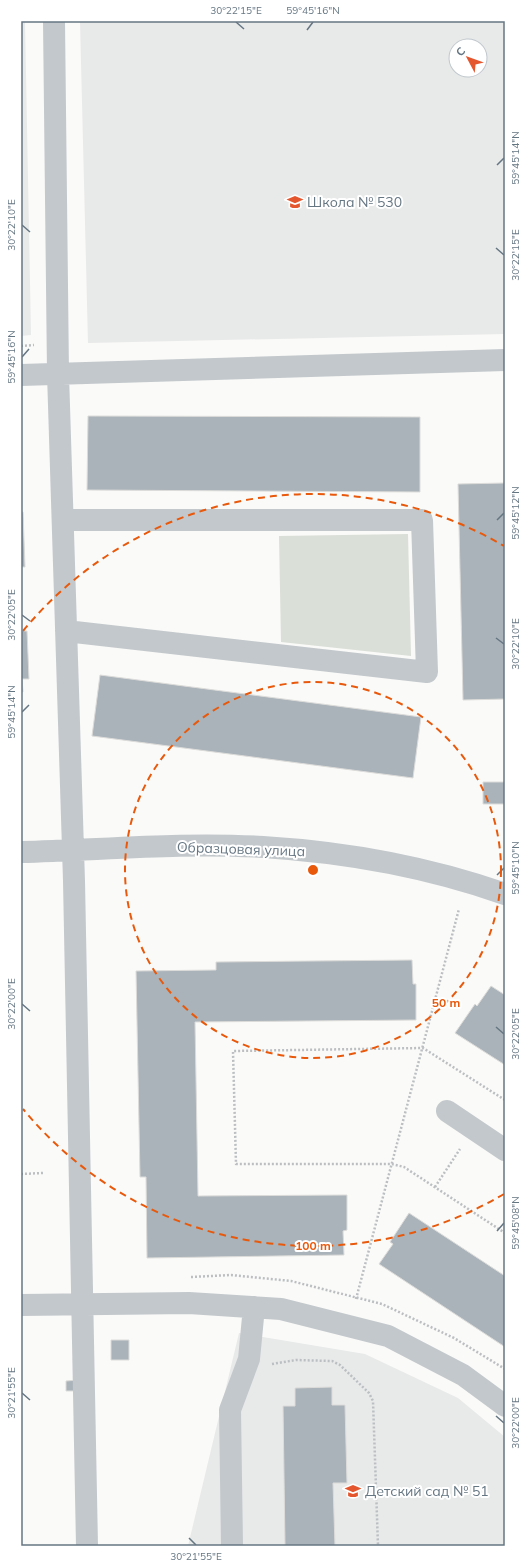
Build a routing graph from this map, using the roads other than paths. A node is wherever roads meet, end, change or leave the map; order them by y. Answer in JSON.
{"nodes":[{"id":1,"x":54,"y":21,"type":"edge"},
{"id":2,"x":505,"y":360,"type":"edge"},
{"id":3,"x":58,"y":374,"type":"junction"},
{"id":4,"x":21,"y":375,"type":"edge"},
{"id":5,"x":63,"y":520,"type":"junction"},
{"id":6,"x":66,"y":631,"type":"junction"},
{"id":7,"x":73,"y":851,"type":"junction"},
{"id":8,"x":21,"y":852,"type":"edge"},
{"id":9,"x":505,"y":894,"type":"edge"},
{"id":10,"x":447,"y":1112,"type":"dead end"},
{"id":11,"x":505,"y":1150,"type":"edge"},
{"id":12,"x":83,"y":1304,"type":"junction"},
{"id":13,"x":21,"y":1305,"type":"edge"},
{"id":14,"x":254,"y":1307,"type":"junction"},
{"id":15,"x":505,"y":1406,"type":"edge"},
{"id":16,"x":86,"y":1546,"type":"edge"},
{"id":17,"x":232,"y":1546,"type":"edge"}],
"edges":[{"from":1,"to":3,"type":"street"},
{"from":2,"to":3,"type":"street"},
{"from":3,"to":4,"type":"street"},
{"from":3,"to":5,"type":"street"},
{"from":5,"to":6,"type":"street"},
{"from":5,"to":6,"type":"street"},
{"from":6,"to":7,"type":"street"},
{"from":7,"to":8,"type":"street","name":"Образцовая улица"},
{"from":7,"to":9,"type":"street","name":"Образцовая улица"},
{"from":7,"to":12,"type":"street"},
{"from":10,"to":11,"type":"street"},
{"from":12,"to":13,"type":"street"},
{"from":12,"to":14,"type":"street"},
{"from":12,"to":16,"type":"street"},
{"from":14,"to":15,"type":"street"},
{"from":14,"to":17,"type":"street"}]}
